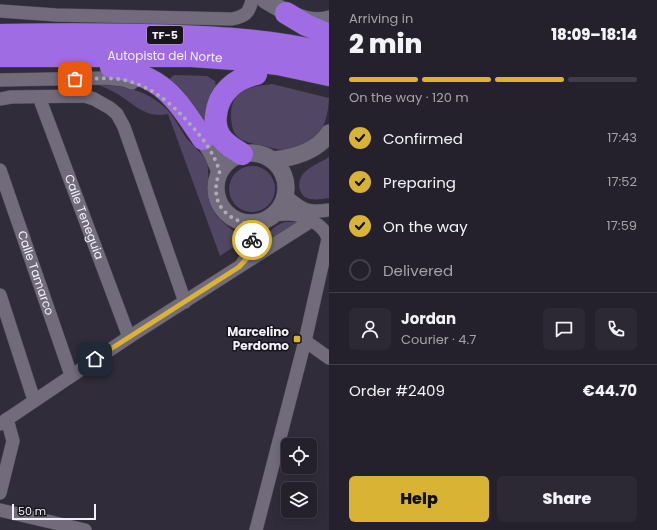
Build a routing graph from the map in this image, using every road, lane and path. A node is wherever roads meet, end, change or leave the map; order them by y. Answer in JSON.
{"nodes":[{"id":1,"x":252,"y":0,"type":"edge"},
{"id":2,"x":265,"y":0,"type":"edge"},
{"id":3,"x":0,"y":11,"type":"edge"},
{"id":4,"x":286,"y":13,"type":"junction"},
{"id":5,"x":329,"y":18,"type":"edge"},
{"id":6,"x":0,"y":35,"type":"edge"},
{"id":7,"x":329,"y":36,"type":"edge"},
{"id":8,"x":329,"y":54,"type":"edge"},
{"id":9,"x":3,"y":56,"type":"edge"},
{"id":10,"x":111,"y":67,"type":"junction"},
{"id":11,"x":256,"y":74,"type":"junction"},
{"id":12,"x":329,"y":75,"type":"edge"},
{"id":13,"x":0,"y":80,"type":"edge"},
{"id":14,"x":329,"y":87,"type":"edge"},
{"id":15,"x":39,"y":97,"type":"junction"},
{"id":16,"x":0,"y":99,"type":"edge"},
{"id":17,"x":329,"y":133,"type":"edge"},
{"id":18,"x":203,"y":139,"type":"junction"},
{"id":19,"x":329,"y":145,"type":"edge"},
{"id":20,"x":242,"y":154,"type":"junction"},
{"id":21,"x":273,"y":160,"type":"junction"},
{"id":22,"x":0,"y":170,"type":"edge"},
{"id":23,"x":220,"y":171,"type":"junction"},
{"id":24,"x":286,"y":189,"type":"junction"},
{"id":25,"x":329,"y":210,"type":"edge"},
{"id":26,"x":274,"y":215,"type":"junction"},
{"id":27,"x":311,"y":221,"type":"junction"},
{"id":28,"x":248,"y":224,"type":"junction"},
{"id":29,"x":239,"y":267,"type":"junction"},
{"id":30,"x":324,"y":280,"type":"edge"},
{"id":31,"x":0,"y":295,"type":"edge"},
{"id":32,"x":185,"y":302,"type":"junction"},
{"id":33,"x":129,"y":337,"type":"junction"},
{"id":34,"x":305,"y":341,"type":"junction"},
{"id":35,"x":329,"y":358,"type":"edge"},
{"id":36,"x":71,"y":375,"type":"junction"},
{"id":37,"x":34,"y":400,"type":"junction"},
{"id":38,"x":3,"y":421,"type":"edge"},
{"id":39,"x":0,"y":494,"type":"edge"},
{"id":40,"x":0,"y":510,"type":"edge"},
{"id":41,"x":85,"y":530,"type":"edge"},
{"id":42,"x":256,"y":530,"type":"edge"}],
"edges":[{"from":1,"to":3,"type":"street"},
{"from":2,"to":4,"type":"street"},
{"from":4,"to":5,"type":"street"},
{"from":4,"to":7,"type":"highway"},
{"from":6,"to":8,"type":"highway","name":"Autopista del Norte","number":"TF-5"},
{"from":9,"to":10,"type":"highway"},
{"from":9,"to":12,"type":"highway","name":"Autopista del Norte","number":"TF-5"},
{"from":10,"to":11,"type":"highway"},
{"from":10,"to":18,"type":"highway"},
{"from":11,"to":14,"type":"highway"},
{"from":11,"to":20,"type":"highway"},
{"from":13,"to":18,"type":"street"},
{"from":15,"to":16,"type":"street"},
{"from":15,"to":32,"type":"street"},
{"from":15,"to":33,"type":"street","name":"Calle Teneguia"},
{"from":17,"to":21,"type":"street"},
{"from":18,"to":23,"type":"street"},
{"from":19,"to":24,"type":"street"},
{"from":20,"to":21,"type":"street"},
{"from":20,"to":23,"type":"street"},
{"from":21,"to":24,"type":"street"},
{"from":22,"to":36,"type":"street","name":"Calle Tamarco"},
{"from":23,"to":28,"type":"street"},
{"from":24,"to":25,"type":"street"},
{"from":24,"to":26,"type":"street"},
{"from":26,"to":27,"type":"street"},
{"from":26,"to":28,"type":"street"},
{"from":27,"to":29,"type":"street"},
{"from":27,"to":30,"type":"street"},
{"from":28,"to":29,"type":"street"},
{"from":29,"to":32,"type":"street"},
{"from":30,"to":34,"type":"street"},
{"from":31,"to":37,"type":"street"},
{"from":32,"to":33,"type":"street"},
{"from":33,"to":36,"type":"street"},
{"from":34,"to":35,"type":"street"},
{"from":34,"to":42,"type":"street"},
{"from":36,"to":37,"type":"street"},
{"from":37,"to":38,"type":"street"},
{"from":38,"to":39,"type":"street"},
{"from":40,"to":41,"type":"street"}]}
